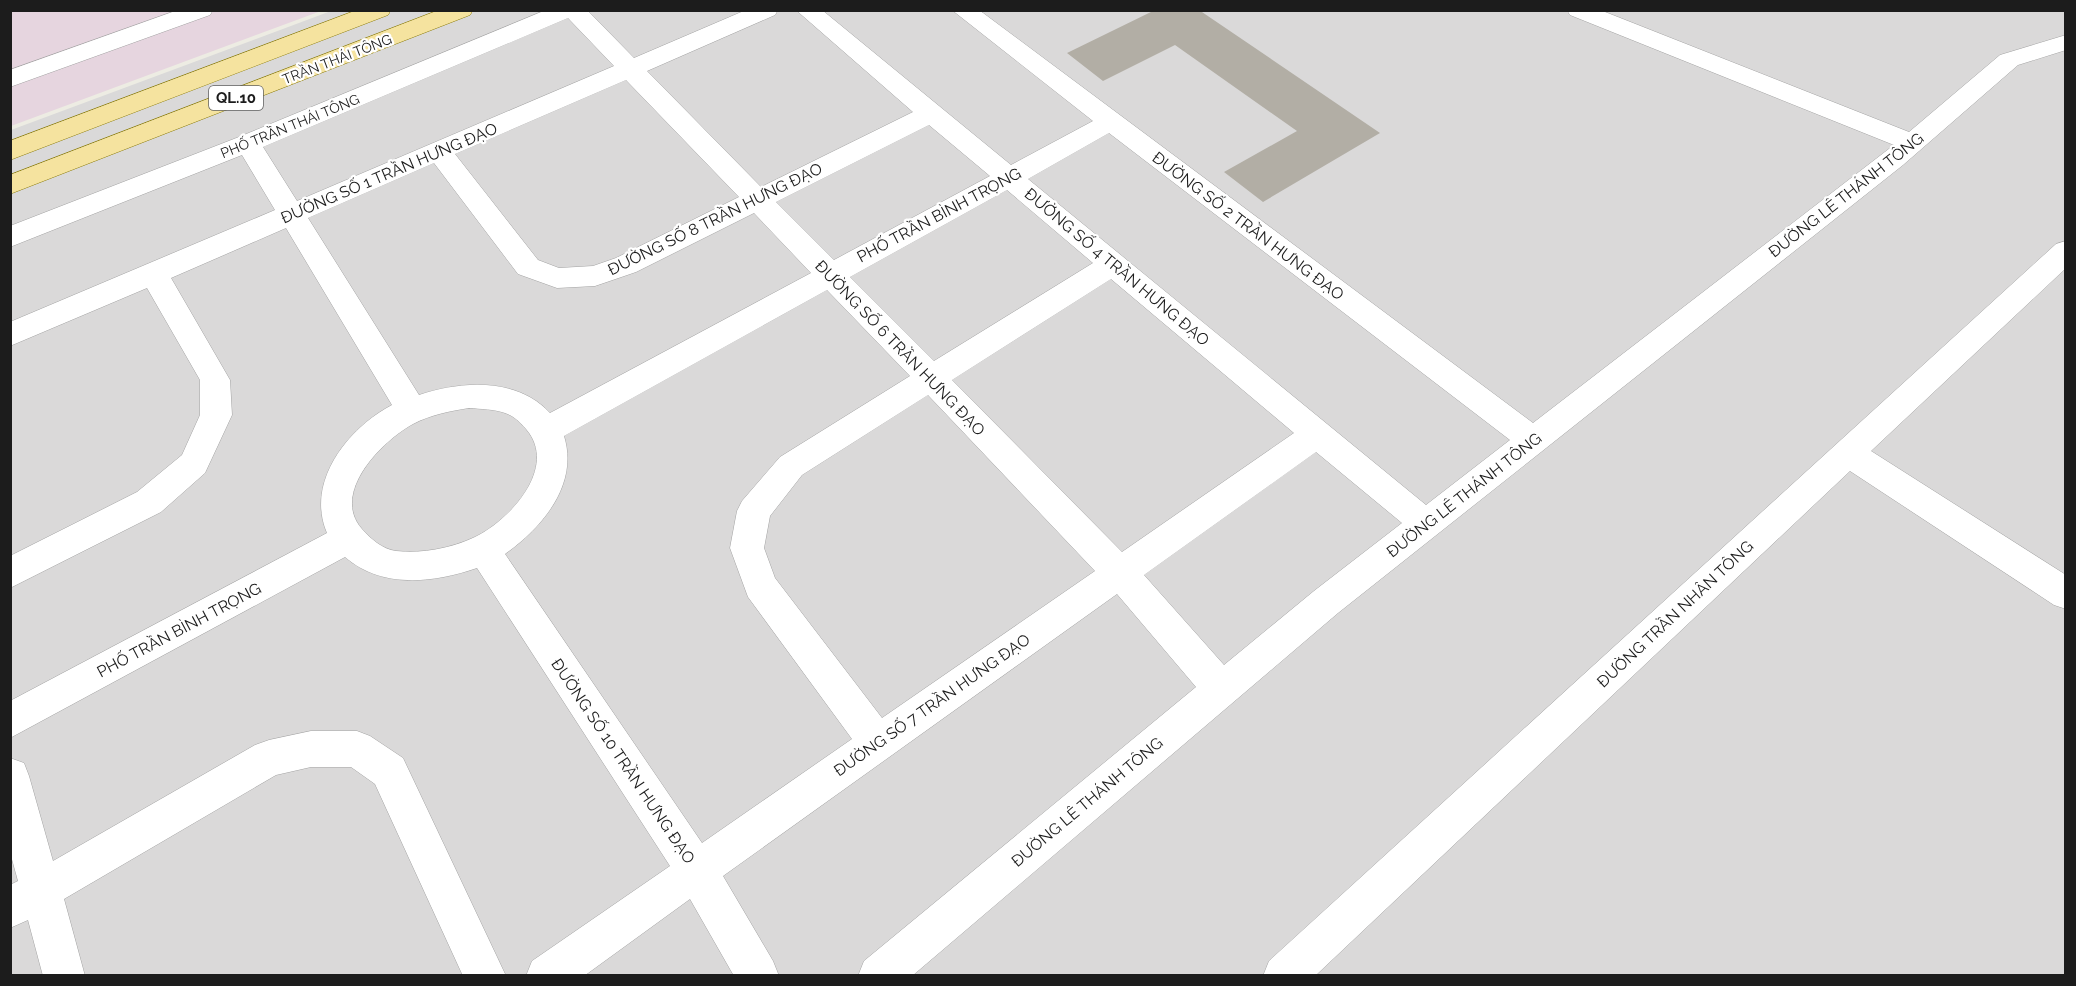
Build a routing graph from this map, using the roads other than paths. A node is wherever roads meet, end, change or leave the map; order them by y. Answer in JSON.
{"nodes":[{"id":1,"x":202,"y":10,"type":"edge"},
{"id":2,"x":380,"y":10,"type":"edge"},
{"id":3,"x":462,"y":10,"type":"edge"},
{"id":4,"x":570,"y":10,"type":"edge"},
{"id":5,"x":767,"y":10,"type":"edge"},
{"id":6,"x":807,"y":10,"type":"edge"},
{"id":7,"x":963,"y":10,"type":"edge"},
{"id":8,"x":1578,"y":10,"type":"edge"},
{"id":9,"x":2066,"y":42,"type":"edge"},
{"id":10,"x":630,"y":70,"type":"junction"},
{"id":11,"x":10,"y":78,"type":"edge"},
{"id":12,"x":931,"y":113,"type":"junction"},
{"id":13,"x":1110,"y":122,"type":"junction"},
{"id":14,"x":248,"y":143,"type":"junction"},
{"id":15,"x":1913,"y":143,"type":"junction"},
{"id":16,"x":10,"y":151,"type":"edge"},
{"id":17,"x":439,"y":151,"type":"junction"},
{"id":18,"x":1008,"y":177,"type":"junction"},
{"id":19,"x":10,"y":185,"type":"edge"},
{"id":20,"x":756,"y":200,"type":"junction"},
{"id":21,"x":292,"y":214,"type":"junction"},
{"id":22,"x":10,"y":237,"type":"edge"},
{"id":23,"x":2066,"y":252,"type":"edge"},
{"id":24,"x":1113,"y":264,"type":"junction"},
{"id":25,"x":154,"y":274,"type":"junction"},
{"id":26,"x":829,"y":274,"type":"junction"},
{"id":27,"x":10,"y":335,"type":"edge"},
{"id":28,"x":931,"y":379,"type":"junction"},
{"id":29,"x":412,"y":411,"type":"junction"},
{"id":30,"x":547,"y":430,"type":"junction"},
{"id":31,"x":1317,"y":434,"type":"junction"},
{"id":32,"x":1533,"y":440,"type":"junction"},
{"id":33,"x":1848,"y":453,"type":"junction"},
{"id":34,"x":1426,"y":524,"type":"junction"},
{"id":35,"x":347,"y":539,"type":"junction"},
{"id":36,"x":483,"y":549,"type":"junction"},
{"id":37,"x":10,"y":573,"type":"edge"},
{"id":38,"x":1120,"y":573,"type":"junction"},
{"id":39,"x":2066,"y":594,"type":"edge"},
{"id":40,"x":1222,"y":690,"type":"junction"},
{"id":41,"x":10,"y":721,"type":"edge"},
{"id":42,"x":878,"y":742,"type":"junction"},
{"id":43,"x":10,"y":776,"type":"edge"},
{"id":44,"x":696,"y":870,"type":"junction"},
{"id":45,"x":26,"y":899,"type":"edge"},
{"id":46,"x":64,"y":975,"type":"edge"},
{"id":47,"x":485,"y":975,"type":"edge"},
{"id":48,"x":547,"y":975,"type":"edge"},
{"id":49,"x":758,"y":975,"type":"edge"},
{"id":50,"x":879,"y":975,"type":"edge"},
{"id":51,"x":1284,"y":975,"type":"edge"}],
"edges":[{"from":1,"to":11,"type":"street"},
{"from":2,"to":16,"type":"main road","name":"TRẦN THÁI TÔNG","number":"QL.10"},
{"from":3,"to":19,"type":"main road","name":"TRẦN THÁI TÔNG","number":"QL.10"},
{"from":4,"to":10,"type":"street","name":"ĐƯỜNG SỐ 6 TRẦN HƯNG ĐẠO"},
{"from":4,"to":14,"type":"street","name":"PHỐ TRẦN THÁI TÔNG"},
{"from":5,"to":10,"type":"street","name":"ĐƯỜNG SỐ 1 TRẦN HƯNG ĐẠO"},
{"from":6,"to":12,"type":"street","name":"ĐƯỜNG SỐ 4 TRẦN HƯNG ĐẠO"},
{"from":7,"to":13,"type":"street","name":"ĐƯỜNG SỐ 2 TRẦN HƯNG ĐẠO"},
{"from":8,"to":15,"type":"street"},
{"from":9,"to":15,"type":"street","name":"ĐƯỜNG LÊ THÁNH TÔNG"},
{"from":10,"to":17,"type":"street","name":"ĐƯỜNG SỐ 1 TRẦN HƯNG ĐẠO"},
{"from":10,"to":20,"type":"street","name":"ĐƯỜNG SỐ 6 TRẦN HƯNG ĐẠO"},
{"from":12,"to":18,"type":"street","name":"ĐƯỜNG SỐ 4 TRẦN HƯNG ĐẠO"},
{"from":12,"to":20,"type":"street","name":"ĐƯỜNG SỐ 8 TRẦN HƯNG ĐẠO"},
{"from":13,"to":18,"type":"street","name":"PHỐ TRẦN BÌNH TRỌNG"},
{"from":13,"to":32,"type":"street","name":"ĐƯỜNG SỐ 2 TRẦN HƯNG ĐẠO"},
{"from":14,"to":21,"type":"street"},
{"from":14,"to":22,"type":"street","name":"PHỐ TRẦN THÁI TÔNG"},
{"from":15,"to":32,"type":"street","name":"ĐƯỜNG LÊ THÁNH TÔNG"},
{"from":17,"to":20,"type":"street","name":"ĐƯỜNG SỐ 8 TRẦN HƯNG ĐẠO"},
{"from":17,"to":21,"type":"street","name":"ĐƯỜNG SỐ 1 TRẦN HƯNG ĐẠO"},
{"from":18,"to":24,"type":"street","name":"ĐƯỜNG SỐ 4 TRẦN HƯNG ĐẠO"},
{"from":18,"to":26,"type":"street","name":"PHỐ TRẦN BÌNH TRỌNG"},
{"from":20,"to":26,"type":"street","name":"ĐƯỜNG SỐ 6 TRẦN HƯNG ĐẠO"},
{"from":21,"to":25,"type":"street","name":"ĐƯỜNG SỐ 1 TRẦN HƯNG ĐẠO"},
{"from":21,"to":29,"type":"street"},
{"from":23,"to":33,"type":"street","name":"ĐƯỜNG TRẦN NHÂN TÔNG"},
{"from":24,"to":28,"type":"street"},
{"from":24,"to":31,"type":"street","name":"ĐƯỜNG SỐ 4 TRẦN HƯNG ĐẠO"},
{"from":25,"to":27,"type":"street","name":"ĐƯỜNG SỐ 1 TRẦN HƯNG ĐẠO"},
{"from":25,"to":37,"type":"street"},
{"from":26,"to":28,"type":"street","name":"ĐƯỜNG SỐ 6 TRẦN HƯNG ĐẠO"},
{"from":26,"to":30,"type":"street","name":"PHỐ TRẦN BÌNH TRỌNG"},
{"from":28,"to":38,"type":"street","name":"ĐƯỜNG SỐ 6 TRẦN HƯNG ĐẠO"},
{"from":28,"to":42,"type":"street"},
{"from":29,"to":30,"type":"street"},
{"from":29,"to":35,"type":"street"},
{"from":30,"to":36,"type":"street"},
{"from":31,"to":34,"type":"street","name":"ĐƯỜNG SỐ 4 TRẦN HƯNG ĐẠO"},
{"from":31,"to":38,"type":"street","name":"ĐƯỜNG SỐ 7 TRẦN HƯNG ĐẠO"},
{"from":32,"to":34,"type":"street","name":"ĐƯỜNG LÊ THÁNH TÔNG"},
{"from":33,"to":39,"type":"street"},
{"from":33,"to":51,"type":"street","name":"ĐƯỜNG TRẦN NHÂN TÔNG"},
{"from":34,"to":40,"type":"street","name":"ĐƯỜNG LÊ THÁNH TÔNG"},
{"from":35,"to":36,"type":"street"},
{"from":35,"to":41,"type":"street","name":"PHỐ TRẦN BÌNH TRỌNG"},
{"from":36,"to":44,"type":"street","name":"ĐƯỜNG SỐ 10 TRẦN HƯNG ĐẠO"},
{"from":38,"to":40,"type":"street","name":"ĐƯỜNG SỐ 6 TRẦN HƯNG ĐẠO"},
{"from":38,"to":42,"type":"street","name":"ĐƯỜNG SỐ 7 TRẦN HƯNG ĐẠO"},
{"from":40,"to":50,"type":"street","name":"ĐƯỜNG LÊ THÁNH TÔNG"},
{"from":42,"to":44,"type":"street","name":"ĐƯỜNG SỐ 7 TRẦN HƯNG ĐẠO"},
{"from":43,"to":45,"type":"street"},
{"from":44,"to":48,"type":"street","name":"ĐƯỜNG SỐ 7 TRẦN HƯNG ĐẠO"},
{"from":44,"to":49,"type":"street","name":"ĐƯỜNG SỐ 10 TRẦN HƯNG ĐẠO"},
{"from":45,"to":46,"type":"street"},
{"from":45,"to":47,"type":"street"}]}
